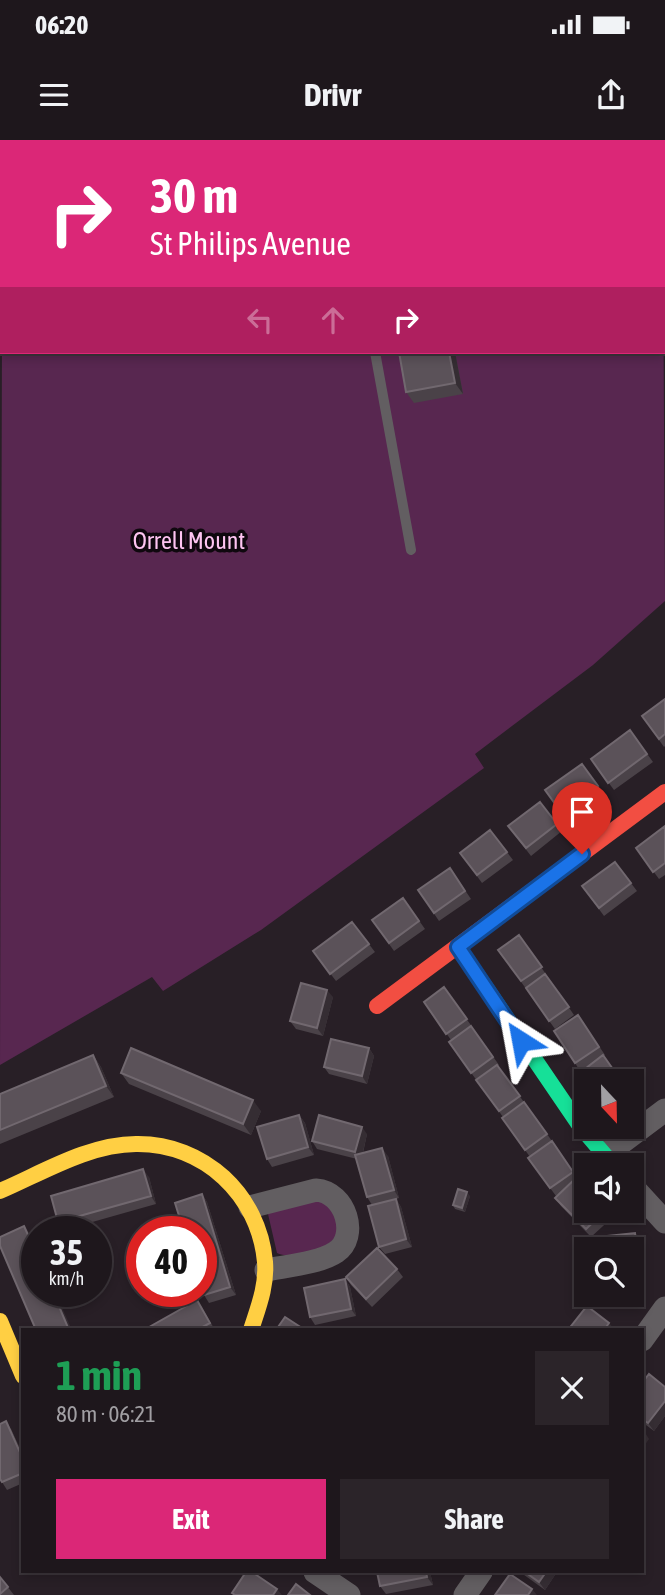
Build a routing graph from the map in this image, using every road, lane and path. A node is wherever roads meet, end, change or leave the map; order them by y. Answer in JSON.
{"nodes":[{"id":1,"x":375,"y":354,"type":"edge"},
{"id":2,"x":411,"y":550,"type":"dead end"},
{"id":3,"x":665,"y":792,"type":"edge"},
{"id":4,"x":458,"y":947,"type":"junction"},
{"id":5,"x":377,"y":1006,"type":"dead end"},
{"id":6,"x":665,"y":1110,"type":"edge"},
{"id":7,"x":604,"y":1153,"type":"edge"},
{"id":8,"x":618,"y":1153,"type":"edge"},
{"id":9,"x":0,"y":1191,"type":"edge"},
{"id":10,"x":644,"y":1199,"type":"edge"},
{"id":11,"x":250,"y":1207,"type":"junction"},
{"id":12,"x":665,"y":1222,"type":"edge"},
{"id":13,"x":266,"y":1270,"type":"junction"},
{"id":14,"x":665,"y":1308,"type":"edge"},
{"id":15,"x":1,"y":1325,"type":"edge"},
{"id":16,"x":252,"y":1328,"type":"edge"},
{"id":17,"x":644,"y":1337,"type":"edge"},
{"id":18,"x":21,"y":1371,"type":"edge"},
{"id":19,"x":316,"y":1573,"type":"edge"},
{"id":20,"x":480,"y":1573,"type":"edge"},
{"id":21,"x":348,"y":1595,"type":"edge"},
{"id":22,"x":465,"y":1595,"type":"edge"}],
"edges":[{"from":1,"to":2,"type":"lane"},
{"from":3,"to":4,"type":"street"},
{"from":4,"to":5,"type":"street"},
{"from":4,"to":7,"type":"street"},
{"from":6,"to":8,"type":"street"},
{"from":9,"to":11,"type":"street"},
{"from":10,"to":12,"type":"street"},
{"from":11,"to":13,"type":"street"},
{"from":11,"to":13,"type":"street"},
{"from":13,"to":16,"type":"street"},
{"from":14,"to":17,"type":"street"},
{"from":15,"to":18,"type":"street"},
{"from":19,"to":21,"type":"street"},
{"from":20,"to":22,"type":"street"}]}
